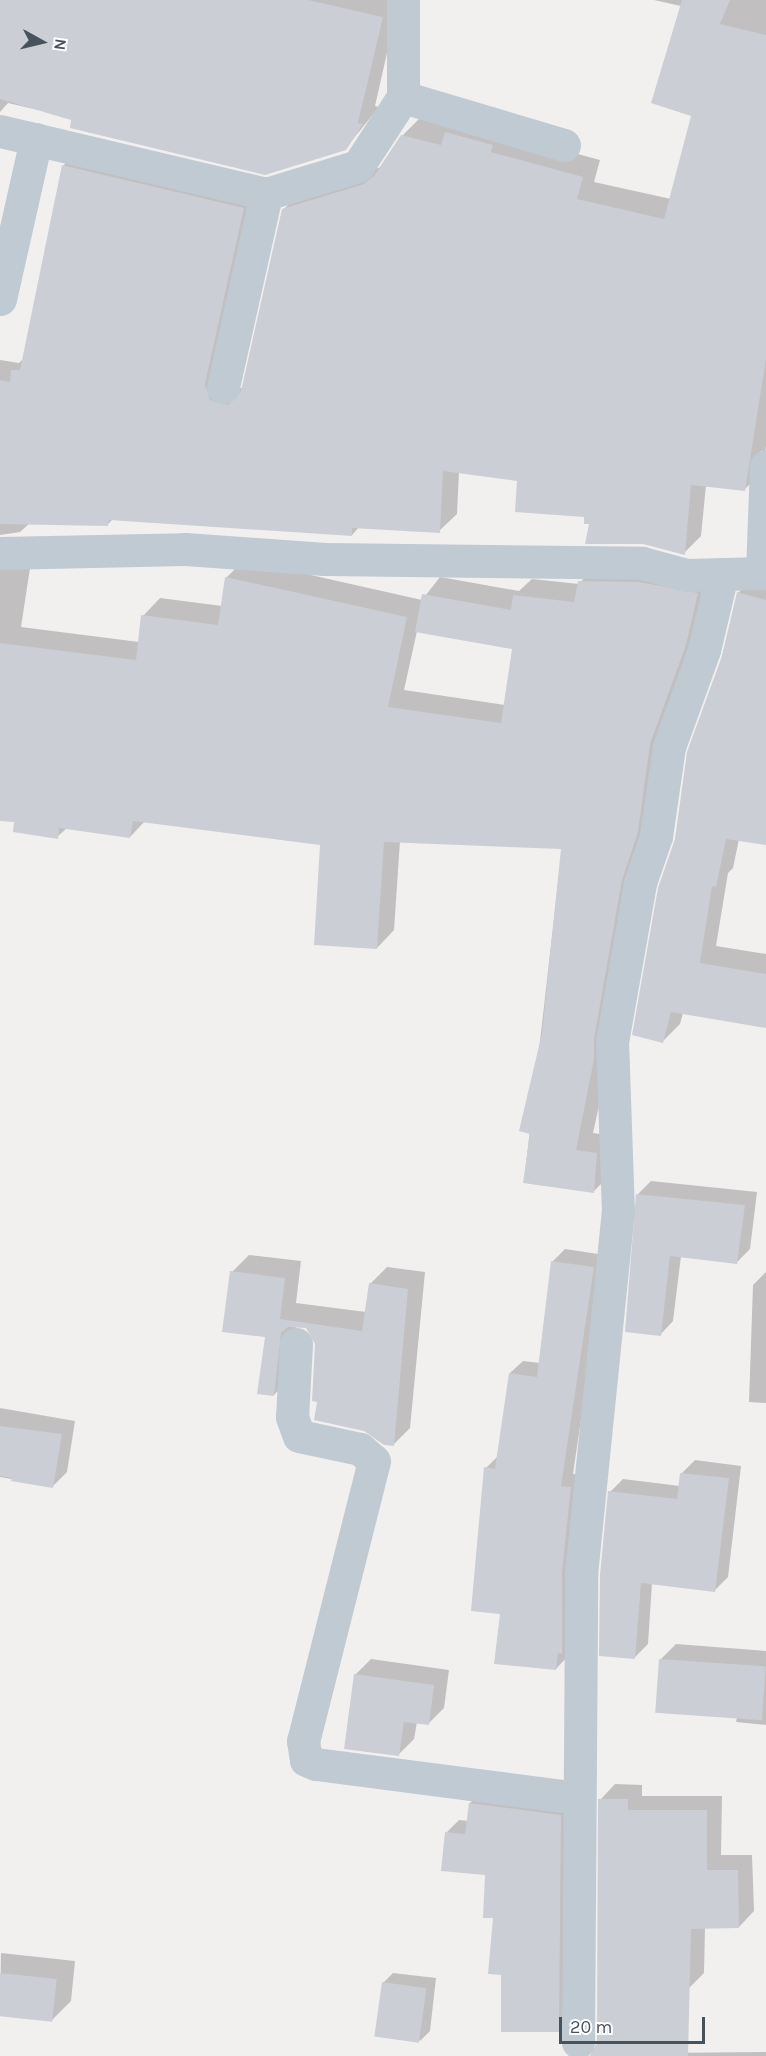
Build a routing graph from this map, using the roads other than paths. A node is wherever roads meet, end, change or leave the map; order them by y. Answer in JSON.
{"nodes":[{"id":1,"x":403,"y":0,"type":"edge"},
{"id":2,"x":403,"y":97,"type":"junction"},
{"id":3,"x":0,"y":131,"type":"edge"},
{"id":4,"x":36,"y":139,"type":"junction"},
{"id":5,"x":564,"y":145,"type":"dead end"},
{"id":6,"x":266,"y":194,"type":"junction"},
{"id":7,"x":0,"y":299,"type":"edge"},
{"id":8,"x":224,"y":387,"type":"dead end"},
{"id":9,"x":766,"y":466,"type":"edge"},
{"id":10,"x":0,"y":554,"type":"edge"},
{"id":11,"x":764,"y":573,"type":"edge"},
{"id":12,"x":722,"y":574,"type":"junction"},
{"id":13,"x":296,"y":1344,"type":"dead end"},
{"id":14,"x":579,"y":1798,"type":"junction"},
{"id":15,"x":578,"y":2042,"type":"dead end"}],
"edges":[{"from":1,"to":2,"type":"street"},
{"from":2,"to":5,"type":"street"},
{"from":2,"to":6,"type":"street"},
{"from":3,"to":4,"type":"street"},
{"from":4,"to":6,"type":"street"},
{"from":4,"to":7,"type":"street"},
{"from":6,"to":8,"type":"street"},
{"from":9,"to":11,"type":"street"},
{"from":10,"to":12,"type":"street"},
{"from":11,"to":12,"type":"street"},
{"from":12,"to":14,"type":"street"},
{"from":13,"to":14,"type":"street"},
{"from":14,"to":15,"type":"street"}]}
